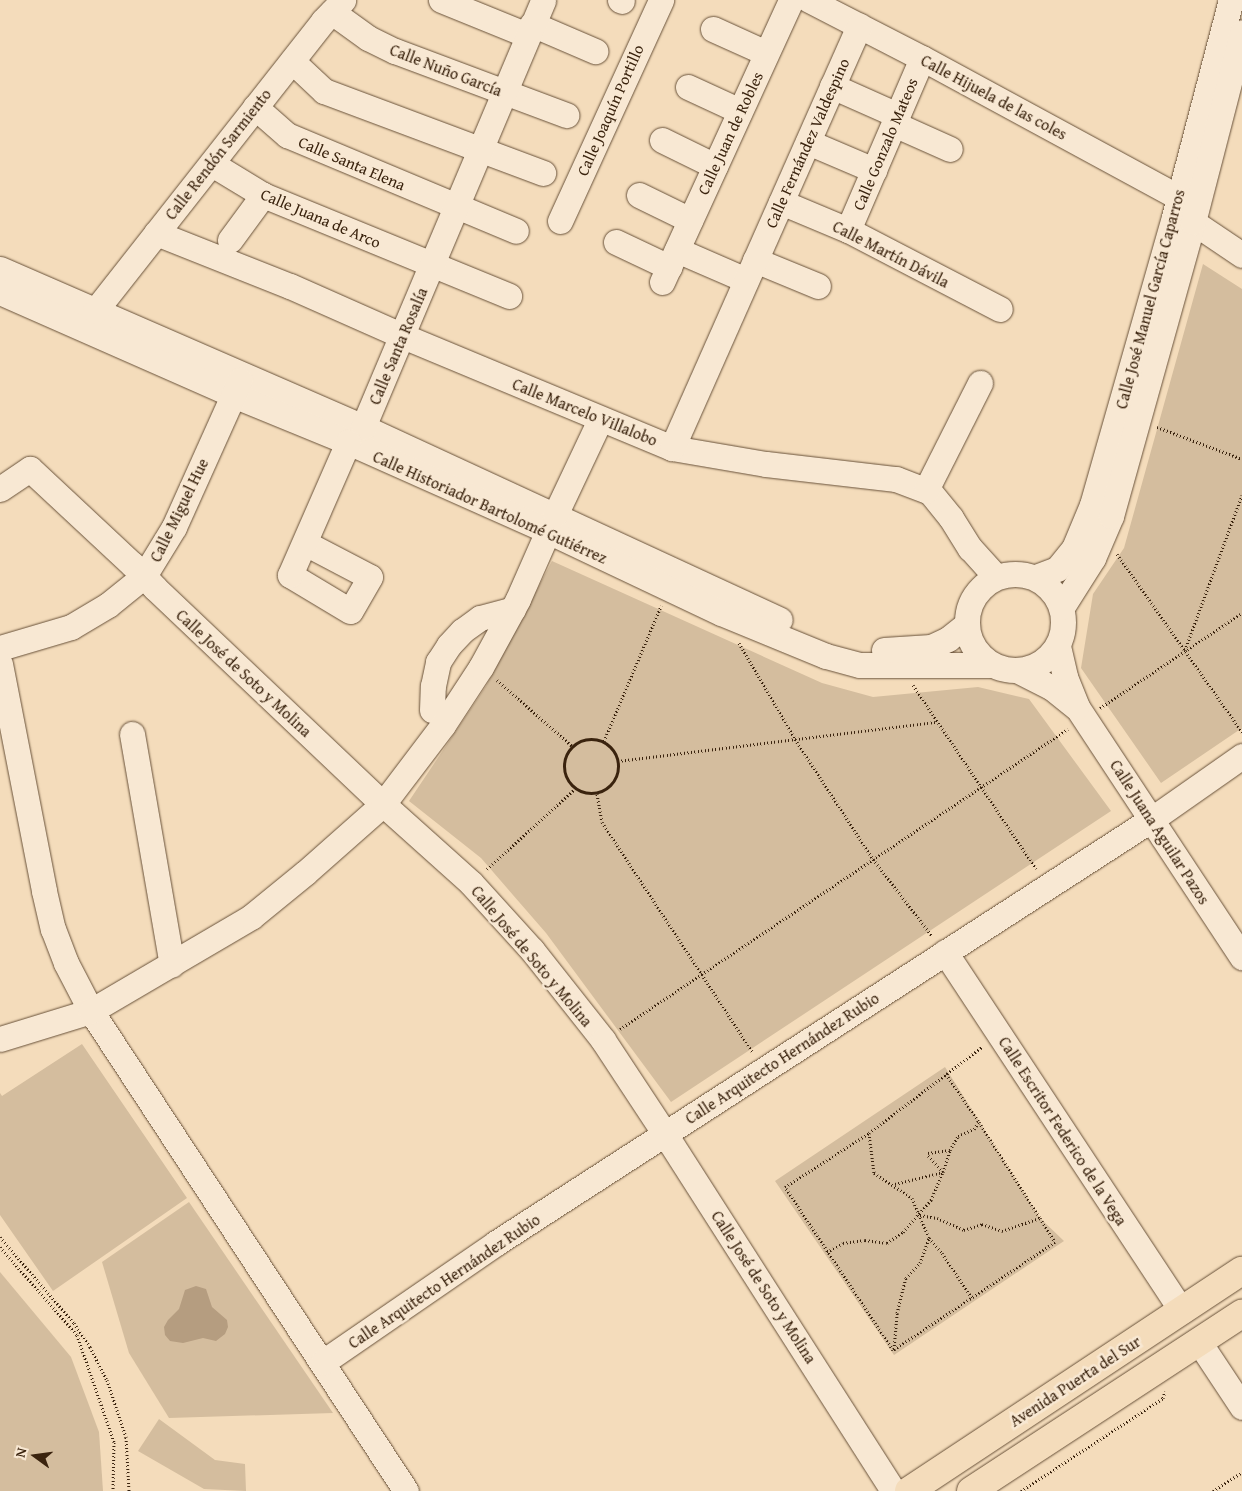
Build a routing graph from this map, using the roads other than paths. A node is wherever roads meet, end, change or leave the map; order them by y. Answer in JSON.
{"nodes":[{"id":1,"x":441,"y":0,"type":"edge"},
{"id":2,"x":543,"y":0,"type":"edge"},
{"id":3,"x":660,"y":0,"type":"edge"},
{"id":4,"x":791,"y":0,"type":"edge"},
{"id":5,"x":809,"y":0,"type":"edge"},
{"id":6,"x":1231,"y":0,"type":"edge"},
{"id":7,"x":338,"y":6,"type":"edge"},
{"id":8,"x":859,"y":26,"type":"junction"},
{"id":9,"x":713,"y":29,"type":"dead end"},
{"id":10,"x":530,"y":30,"type":"junction"},
{"id":11,"x":1242,"y":32,"type":"edge"},
{"id":12,"x":595,"y":51,"type":"dead end"},
{"id":13,"x":766,"y":53,"type":"junction"},
{"id":14,"x":922,"y":58,"type":"junction"},
{"id":15,"x":292,"y":61,"type":"junction"},
{"id":16,"x":832,"y":86,"type":"junction"},
{"id":17,"x":688,"y":87,"type":"dead end"},
{"id":18,"x":503,"y":92,"type":"junction"},
{"id":19,"x":255,"y":107,"type":"junction"},
{"id":20,"x":740,"y":111,"type":"junction"},
{"id":21,"x":566,"y":115,"type":"dead end"},
{"id":22,"x":896,"y":120,"type":"junction"},
{"id":23,"x":662,"y":140,"type":"dead end"},
{"id":24,"x":808,"y":142,"type":"junction"},
{"id":25,"x":950,"y":149,"type":"dead end"},
{"id":26,"x":480,"y":151,"type":"junction"},
{"id":27,"x":212,"y":164,"type":"junction"},
{"id":28,"x":715,"y":166,"type":"junction"},
{"id":29,"x":874,"y":170,"type":"junction"},
{"id":30,"x":543,"y":173,"type":"dead end"},
{"id":31,"x":263,"y":195,"type":"junction"},
{"id":32,"x":638,"y":196,"type":"dead end"},
{"id":33,"x":1178,"y":197,"type":"junction"},
{"id":34,"x":781,"y":202,"type":"junction"},
{"id":35,"x":457,"y":206,"type":"junction"},
{"id":36,"x":690,"y":220,"type":"junction"},
{"id":37,"x":560,"y":221,"type":"dead end"},
{"id":38,"x":1193,"y":222,"type":"junction"},
{"id":39,"x":848,"y":230,"type":"junction"},
{"id":40,"x":516,"y":231,"type":"dead end"},
{"id":41,"x":156,"y":232,"type":"junction"},
{"id":42,"x":230,"y":240,"type":"dead end"},
{"id":43,"x":616,"y":242,"type":"dead end"},
{"id":44,"x":1242,"y":255,"type":"edge"},
{"id":45,"x":434,"y":265,"type":"junction"},
{"id":46,"x":669,"y":266,"type":"junction"},
{"id":47,"x":0,"y":269,"type":"edge"},
{"id":48,"x":751,"y":270,"type":"junction"},
{"id":49,"x":818,"y":286,"type":"dead end"},
{"id":50,"x":0,"y":292,"type":"edge"},
{"id":51,"x":509,"y":296,"type":"dead end"},
{"id":52,"x":1000,"y":309,"type":"dead end"},
{"id":53,"x":95,"y":311,"type":"junction"},
{"id":54,"x":403,"y":336,"type":"junction"},
{"id":55,"x":980,"y":383,"type":"dead end"},
{"id":56,"x":237,"y":386,"type":"junction"},
{"id":57,"x":600,"y":420,"type":"junction"},
{"id":58,"x":355,"y":435,"type":"junction"},
{"id":59,"x":672,"y":448,"type":"junction"},
{"id":60,"x":0,"y":489,"type":"edge"},
{"id":61,"x":926,"y":490,"type":"junction"},
{"id":62,"x":551,"y":523,"type":"junction"},
{"id":63,"x":305,"y":543,"type":"dead end"},
{"id":64,"x":144,"y":576,"type":"junction"},
{"id":65,"x":996,"y":577,"type":"junction"},
{"id":66,"x":1036,"y":577,"type":"junction"},
{"id":67,"x":1062,"y":607,"type":"junction"},
{"id":68,"x":513,"y":608,"type":"junction"},
{"id":69,"x":967,"y":624,"type":"junction"},
{"id":70,"x":1058,"y":646,"type":"junction"},
{"id":71,"x":0,"y":648,"type":"edge"},
{"id":72,"x":0,"y":664,"type":"edge"},
{"id":73,"x":992,"y":665,"type":"junction"},
{"id":74,"x":1019,"y":671,"type":"junction"},
{"id":75,"x":432,"y":710,"type":"dead end"},
{"id":76,"x":1080,"y":713,"type":"junction"},
{"id":77,"x":132,"y":734,"type":"dead end"},
{"id":78,"x":1242,"y":756,"type":"edge"},
{"id":79,"x":383,"y":804,"type":"junction"},
{"id":80,"x":1152,"y":819,"type":"junction"},
{"id":81,"x":945,"y":952,"type":"junction"},
{"id":82,"x":1242,"y":957,"type":"edge"},
{"id":83,"x":172,"y":965,"type":"junction"},
{"id":84,"x":91,"y":1010,"type":"junction"},
{"id":85,"x":0,"y":1039,"type":"edge"},
{"id":86,"x":665,"y":1134,"type":"junction"},
{"id":87,"x":1242,"y":1271,"type":"edge"},
{"id":88,"x":1182,"y":1311,"type":"junction"},
{"id":89,"x":1242,"y":1314,"type":"edge"},
{"id":90,"x":1199,"y":1342,"type":"junction"},
{"id":91,"x":323,"y":1362,"type":"junction"},
{"id":92,"x":1242,"y":1407,"type":"edge"},
{"id":93,"x":406,"y":1491,"type":"edge"},
{"id":94,"x":894,"y":1491,"type":"edge"},
{"id":95,"x":909,"y":1491,"type":"edge"},
{"id":96,"x":971,"y":1491,"type":"edge"}],
"edges":[{"from":1,"to":10,"type":"street"},
{"from":2,"to":10,"type":"street","name":"Calle Santa Rosalía"},
{"from":3,"to":37,"type":"street","name":"Calle Joaquín Portillo"},
{"from":4,"to":13,"type":"street","name":"Calle Juan de Robles"},
{"from":5,"to":8,"type":"street","name":"Calle Hijuela de las coles"},
{"from":6,"to":33,"type":"street","name":"Calle José Manuel García Caparros"},
{"from":7,"to":15,"type":"street","name":"Calle Rendón Sarmiento"},
{"from":7,"to":18,"type":"street","name":"Calle Nuño García"},
{"from":8,"to":14,"type":"street","name":"Calle Hijuela de las coles"},
{"from":8,"to":16,"type":"street","name":"Calle Fernández Valdespino"},
{"from":9,"to":13,"type":"street"},
{"from":10,"to":12,"type":"street"},
{"from":10,"to":18,"type":"street","name":"Calle Santa Rosalía"},
{"from":11,"to":38,"type":"street","name":"Calle José Manuel García Caparros"},
{"from":13,"to":20,"type":"street","name":"Calle Juan de Robles"},
{"from":14,"to":22,"type":"street","name":"Calle Gonzalo Mateos"},
{"from":14,"to":33,"type":"street","name":"Calle Hijuela de las coles"},
{"from":15,"to":19,"type":"street","name":"Calle Rendón Sarmiento"},
{"from":15,"to":26,"type":"street"},
{"from":16,"to":22,"type":"street"},
{"from":16,"to":24,"type":"street","name":"Calle Fernández Valdespino"},
{"from":17,"to":20,"type":"street"},
{"from":18,"to":21,"type":"street","name":"Calle Nuño García"},
{"from":18,"to":26,"type":"street","name":"Calle Santa Rosalía"},
{"from":19,"to":27,"type":"street","name":"Calle Rendón Sarmiento"},
{"from":19,"to":35,"type":"street","name":"Calle Santa Elena"},
{"from":20,"to":28,"type":"street","name":"Calle Juan de Robles"},
{"from":22,"to":25,"type":"street"},
{"from":22,"to":29,"type":"street","name":"Calle Gonzalo Mateos"},
{"from":23,"to":28,"type":"street"},
{"from":24,"to":29,"type":"street"},
{"from":24,"to":34,"type":"street","name":"Calle Fernández Valdespino"},
{"from":26,"to":30,"type":"street"},
{"from":26,"to":35,"type":"street","name":"Calle Santa Rosalía"},
{"from":27,"to":31,"type":"street","name":"Calle Juana de Arco"},
{"from":27,"to":41,"type":"street","name":"Calle Rendón Sarmiento"},
{"from":28,"to":36,"type":"street","name":"Calle Juan de Robles"},
{"from":29,"to":39,"type":"street","name":"Calle Gonzalo Mateos"},
{"from":31,"to":42,"type":"street"},
{"from":31,"to":45,"type":"street","name":"Calle Juana de Arco"},
{"from":32,"to":36,"type":"street"},
{"from":33,"to":66,"type":"street","name":"Calle José Manuel García Caparros"},
{"from":34,"to":39,"type":"street","name":"Calle Martín Dávila"},
{"from":34,"to":48,"type":"street","name":"Calle Fernández Valdespino"},
{"from":35,"to":40,"type":"street","name":"Calle Santa Elena"},
{"from":35,"to":45,"type":"street","name":"Calle Santa Rosalía"},
{"from":36,"to":46,"type":"street","name":"Calle Juan de Robles"},
{"from":38,"to":44,"type":"street"},
{"from":38,"to":67,"type":"street","name":"Calle José Manuel García Caparros"},
{"from":39,"to":52,"type":"street","name":"Calle Martín Dávila"},
{"from":41,"to":53,"type":"street","name":"Calle Rendón Sarmiento"},
{"from":41,"to":54,"type":"street","name":"Calle Marcelo Villalobo"},
{"from":43,"to":46,"type":"street"},
{"from":45,"to":51,"type":"street","name":"Calle Juana de Arco"},
{"from":45,"to":54,"type":"street","name":"Calle Santa Rosalía"},
{"from":46,"to":48,"type":"street"},
{"from":47,"to":53,"type":"street","name":"Calle Historiador Bartolomé Gutiérrez"},
{"from":48,"to":49,"type":"street"},
{"from":48,"to":59,"type":"street","name":"Calle Fernández Valdespino"},
{"from":50,"to":56,"type":"street","name":"Calle Historiador Bartolomé Gutiérrez"},
{"from":53,"to":56,"type":"street","name":"Calle Historiador Bartolomé Gutiérrez"},
{"from":54,"to":57,"type":"street","name":"Calle Marcelo Villalobo"},
{"from":54,"to":58,"type":"street","name":"Calle Santa Rosalía"},
{"from":55,"to":61,"type":"street"},
{"from":56,"to":58,"type":"street","name":"Calle Historiador Bartolomé Gutiérrez"},
{"from":56,"to":64,"type":"street","name":"Calle Miguel Hue"},
{"from":57,"to":59,"type":"street","name":"Calle Marcelo Villalobo"},
{"from":57,"to":62,"type":"street"},
{"from":58,"to":62,"type":"street","name":"Calle Historiador Bartolomé Gutiérrez"},
{"from":58,"to":63,"type":"street","name":"Calle Santa Rosalía"},
{"from":59,"to":61,"type":"street","name":"Calle Marcelo Villalobo"},
{"from":60,"to":64,"type":"street","name":"Calle José de Soto y Molina"},
{"from":61,"to":65,"type":"street","name":"Calle Marcelo Villalobo"},
{"from":62,"to":68,"type":"street"},
{"from":62,"to":69,"type":"street","name":"Calle Historiador Bartolomé Gutiérrez"},
{"from":62,"to":73,"type":"street","name":"Calle Historiador Bartolomé Gutiérrez"},
{"from":64,"to":71,"type":"street","name":"Calle Miguel Hue"},
{"from":64,"to":79,"type":"street","name":"Calle José de Soto y Molina"},
{"from":65,"to":66,"type":"street"},
{"from":65,"to":69,"type":"street"},
{"from":66,"to":67,"type":"street"},
{"from":67,"to":70,"type":"street"},
{"from":68,"to":75,"type":"street"},
{"from":68,"to":79,"type":"street"},
{"from":69,"to":73,"type":"street"},
{"from":70,"to":74,"type":"street"},
{"from":70,"to":76,"type":"street","name":"Calle Juana Aguilar Pazos"},
{"from":72,"to":84,"type":"street"},
{"from":73,"to":74,"type":"street","name":"Calle Historiador Bartolomé Gutiérrez"},
{"from":74,"to":76,"type":"street","name":"Calle Juana Aguilar Pazos"},
{"from":76,"to":80,"type":"street","name":"Calle Juana Aguilar Pazos"},
{"from":77,"to":83,"type":"street"},
{"from":78,"to":80,"type":"street","name":"Calle Arquitecto Hernández Rubio"},
{"from":79,"to":83,"type":"street"},
{"from":79,"to":86,"type":"street","name":"Calle José de Soto y Molina"},
{"from":80,"to":81,"type":"street","name":"Calle Arquitecto Hernández Rubio"},
{"from":80,"to":82,"type":"street","name":"Calle Juana Aguilar Pazos"},
{"from":81,"to":86,"type":"street","name":"Calle Arquitecto Hernández Rubio"},
{"from":81,"to":88,"type":"street","name":"Calle Escritor Federico de la Vega"},
{"from":83,"to":84,"type":"street"},
{"from":84,"to":85,"type":"street"},
{"from":84,"to":91,"type":"street"},
{"from":86,"to":91,"type":"street","name":"Calle Arquitecto Hernández Rubio"},
{"from":86,"to":94,"type":"street","name":"Calle José de Soto y Molina"},
{"from":87,"to":88,"type":"main road","name":"Avenida Puerta del Sur"},
{"from":88,"to":95,"type":"main road","name":"Avenida Puerta del Sur"},
{"from":89,"to":90,"type":"main road"},
{"from":90,"to":92,"type":"street"},
{"from":90,"to":96,"type":"main road"},
{"from":91,"to":93,"type":"street"}]}
